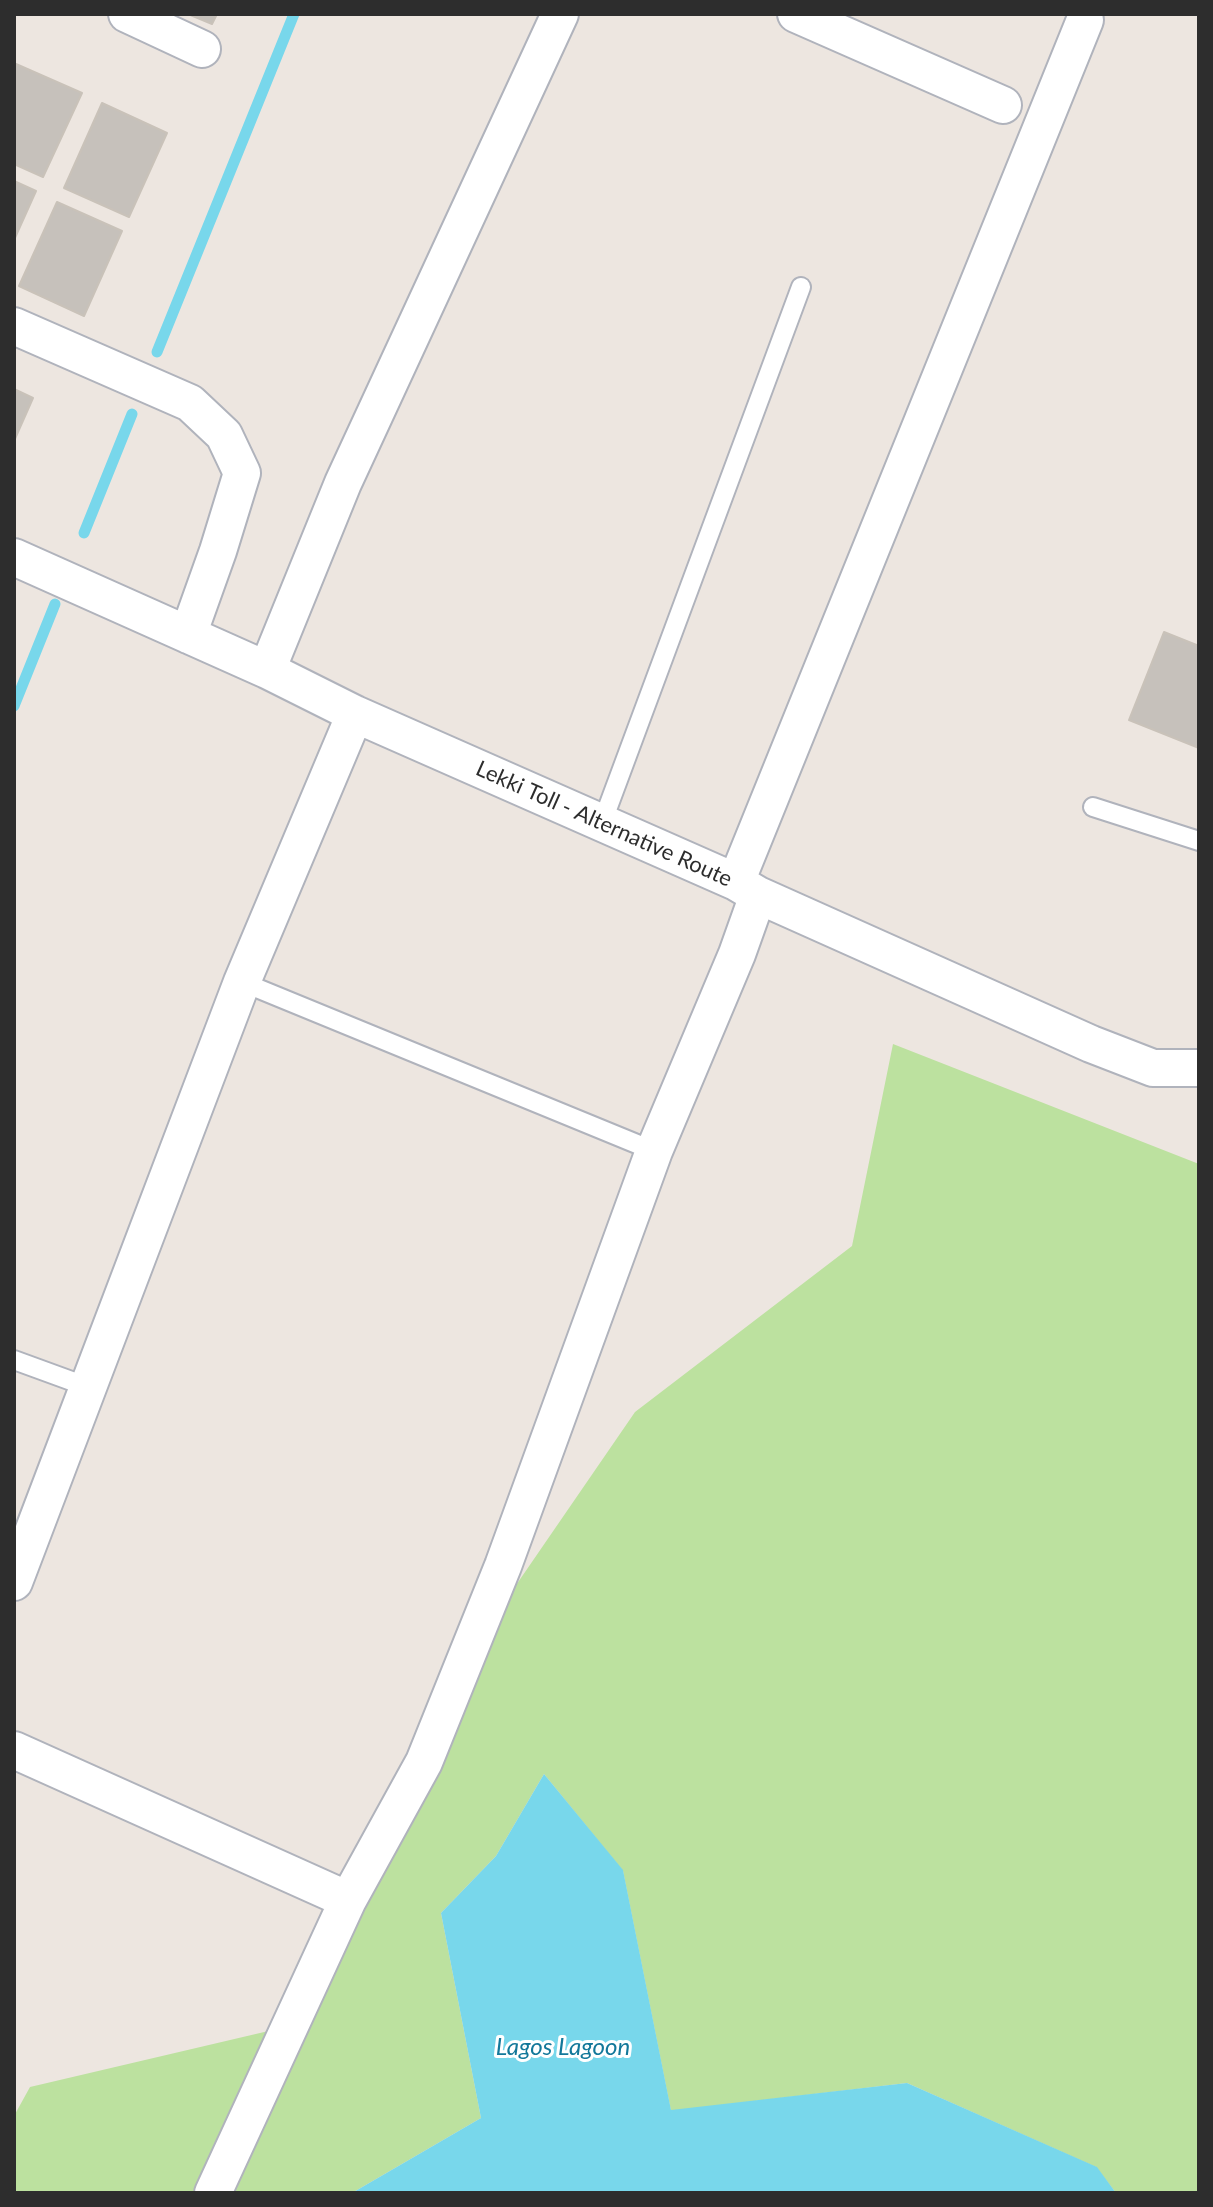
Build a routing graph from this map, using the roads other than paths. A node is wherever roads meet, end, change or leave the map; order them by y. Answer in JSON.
{"nodes":[{"id":1,"x":127,"y":14,"type":"edge"},
{"id":2,"x":560,"y":14,"type":"edge"},
{"id":3,"x":796,"y":14,"type":"edge"},
{"id":4,"x":1085,"y":20,"type":"dead end"},
{"id":5,"x":202,"y":49,"type":"dead end"},
{"id":6,"x":1003,"y":105,"type":"dead end"},
{"id":7,"x":801,"y":287,"type":"dead end"},
{"id":8,"x":14,"y":326,"type":"edge"},
{"id":9,"x":14,"y":557,"type":"edge"},
{"id":10,"x":188,"y":635,"type":"junction"},
{"id":11,"x":267,"y":670,"type":"junction"},
{"id":12,"x":355,"y":714,"type":"junction"},
{"id":13,"x":1093,"y":807,"type":"dead end"},
{"id":14,"x":602,"y":823,"type":"junction"},
{"id":15,"x":1199,"y":841,"type":"edge"},
{"id":16,"x":747,"y":888,"type":"junction"},
{"id":17,"x":242,"y":982,"type":"junction"},
{"id":18,"x":1199,"y":1068,"type":"edge"},
{"id":19,"x":654,"y":1151,"type":"junction"},
{"id":20,"x":14,"y":1360,"type":"edge"},
{"id":21,"x":88,"y":1387,"type":"junction"},
{"id":22,"x":14,"y":1582,"type":"edge"},
{"id":23,"x":14,"y":1750,"type":"edge"},
{"id":24,"x":348,"y":1900,"type":"junction"},
{"id":25,"x":213,"y":2193,"type":"edge"}],
"edges":[{"from":1,"to":5,"type":"street"},
{"from":2,"to":11,"type":"street"},
{"from":3,"to":6,"type":"street"},
{"from":4,"to":16,"type":"street"},
{"from":7,"to":14,"type":"lane"},
{"from":8,"to":10,"type":"street"},
{"from":9,"to":10,"type":"street","name":"Lekki Toll - Alternative Route"},
{"from":10,"to":11,"type":"street","name":"Lekki Toll - Alternative Route"},
{"from":11,"to":12,"type":"street","name":"Lekki Toll - Alternative Route"},
{"from":12,"to":14,"type":"street","name":"Lekki Toll - Alternative Route"},
{"from":12,"to":17,"type":"street"},
{"from":13,"to":15,"type":"lane"},
{"from":14,"to":16,"type":"street","name":"Lekki Toll - Alternative Route"},
{"from":16,"to":18,"type":"street","name":"Lekki Toll - Alternative Route"},
{"from":16,"to":19,"type":"street"},
{"from":17,"to":19,"type":"lane"},
{"from":17,"to":21,"type":"street"},
{"from":19,"to":24,"type":"street"},
{"from":20,"to":21,"type":"lane"},
{"from":21,"to":22,"type":"street"},
{"from":23,"to":24,"type":"street"},
{"from":24,"to":25,"type":"street"}]}
